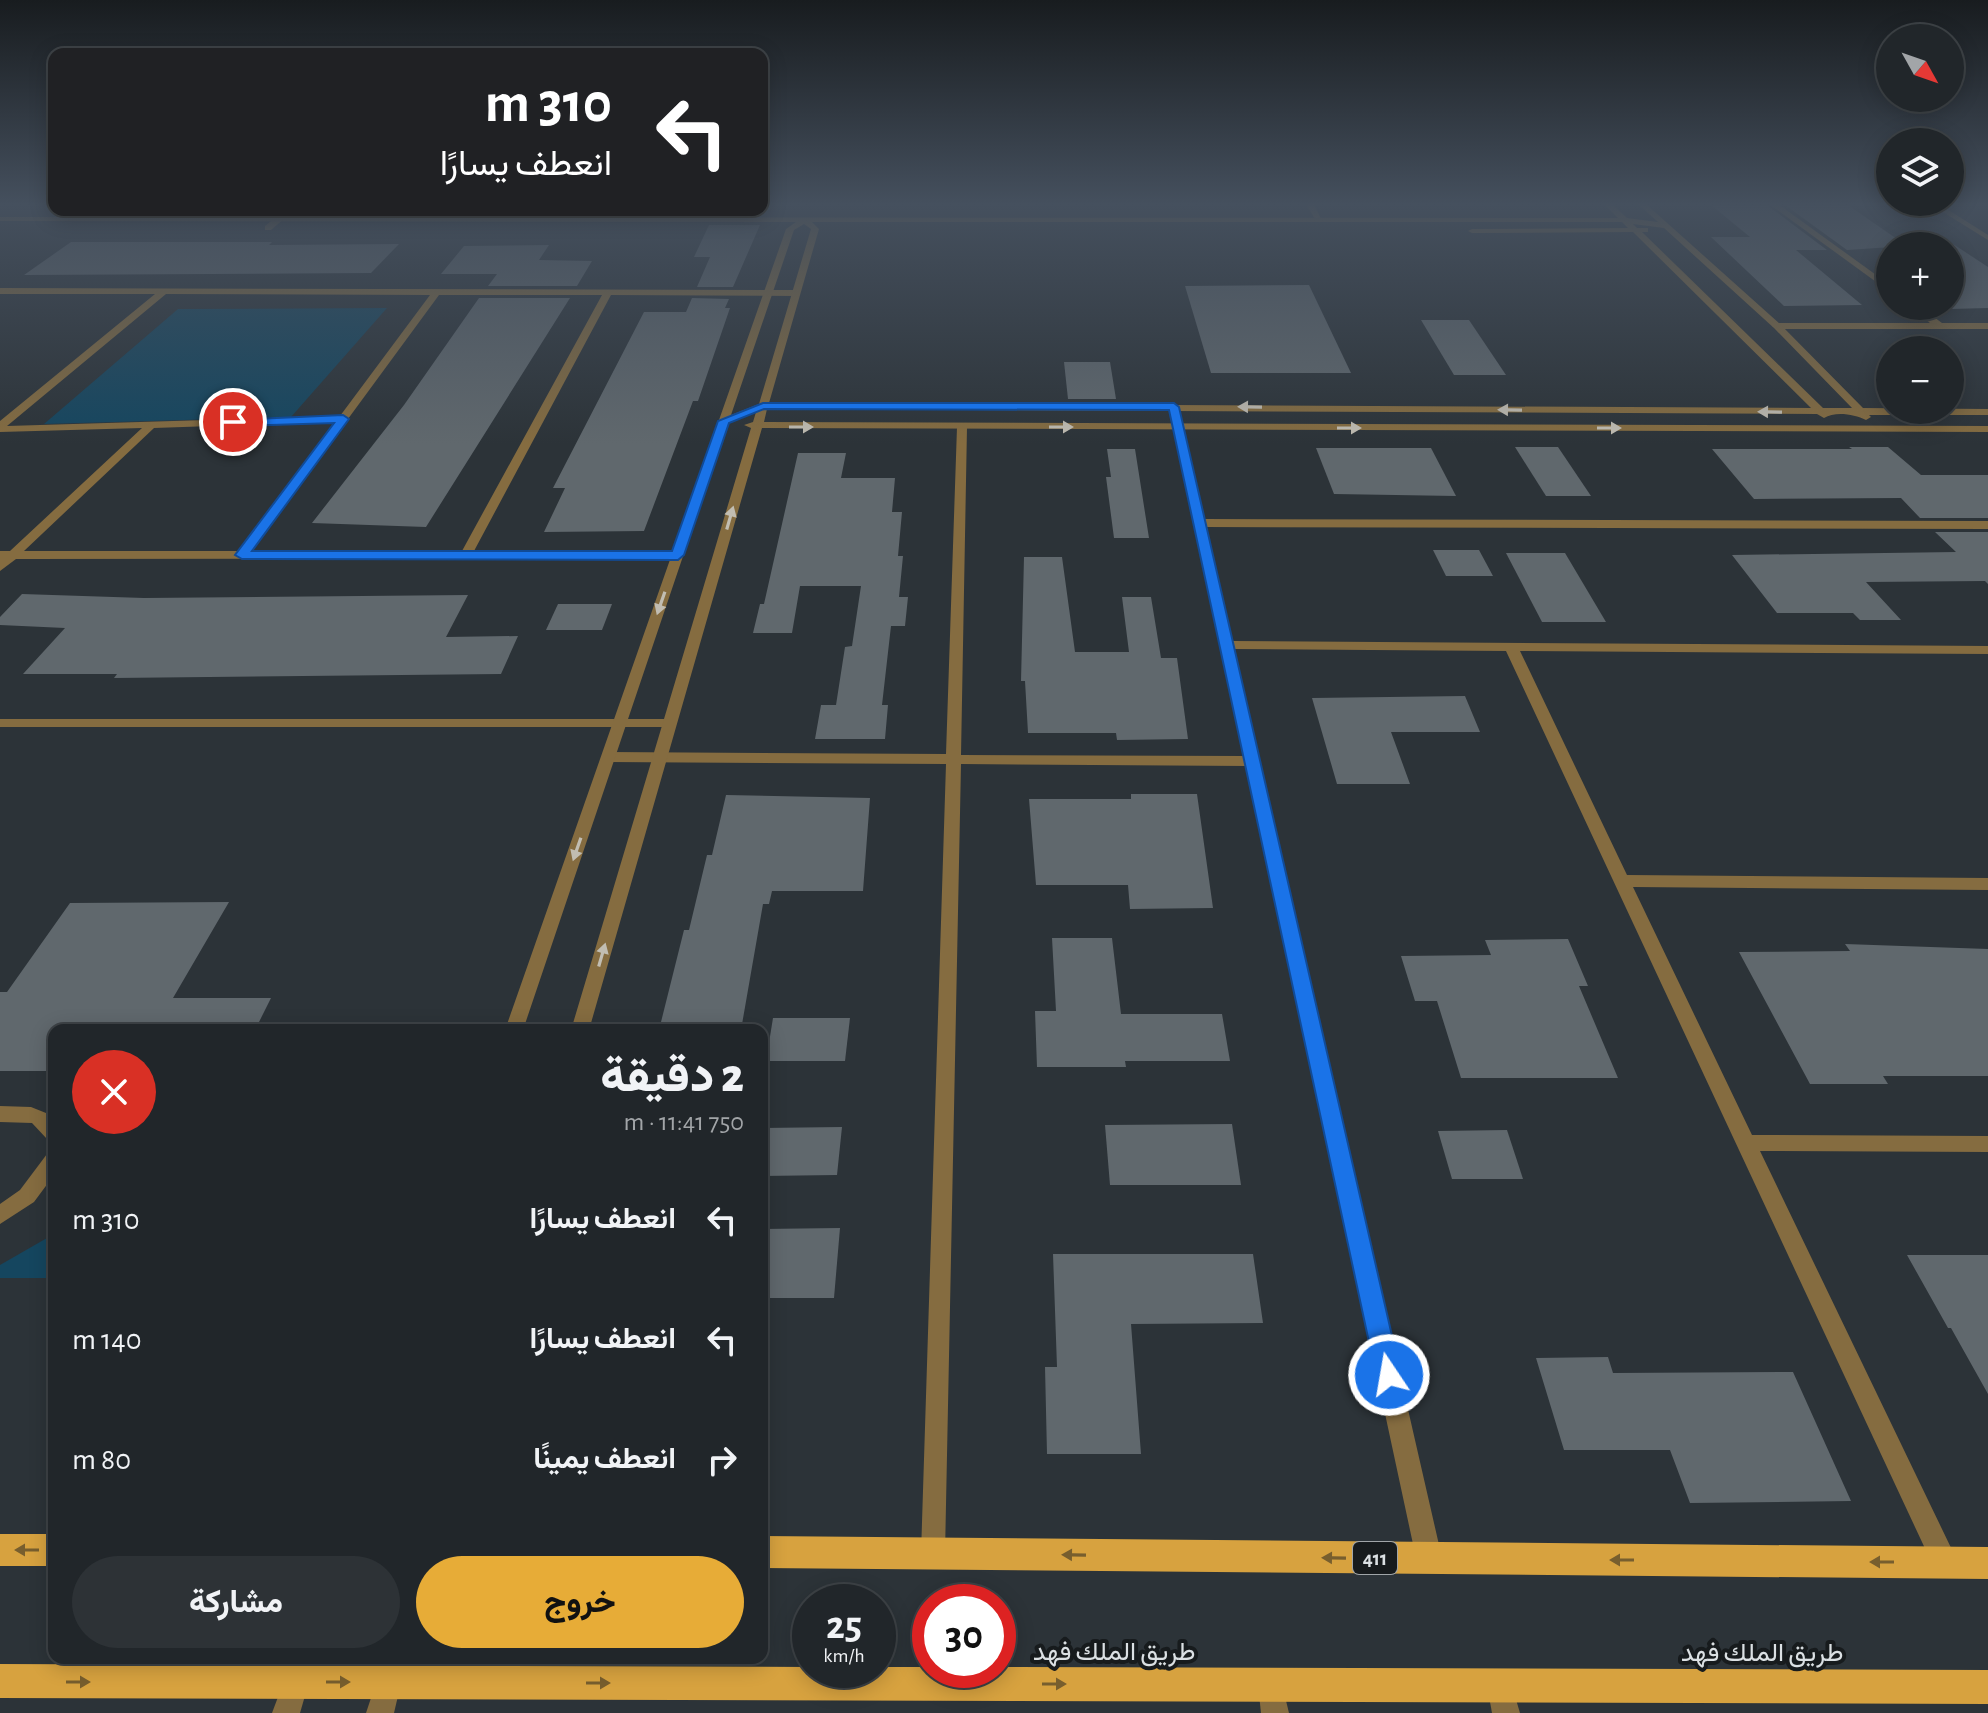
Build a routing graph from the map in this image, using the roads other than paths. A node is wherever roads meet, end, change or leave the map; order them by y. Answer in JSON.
{"nodes":[{"id":1,"x":771,"y":284,"type":"edge"},
{"id":2,"x":798,"y":284,"type":"edge"},
{"id":3,"x":1692,"y":284,"type":"edge"},
{"id":4,"x":1730,"y":284,"type":"edge"},
{"id":5,"x":0,"y":291,"type":"edge"},
{"id":6,"x":163,"y":292,"type":"junction"},
{"id":7,"x":437,"y":292,"type":"junction"},
{"id":8,"x":608,"y":292,"type":"junction"},
{"id":9,"x":768,"y":293,"type":"junction"},
{"id":10,"x":796,"y":293,"type":"junction"},
{"id":11,"x":1932,"y":320,"type":"edge"},
{"id":12,"x":1777,"y":326,"type":"junction"},
{"id":13,"x":1940,"y":326,"type":"junction"},
{"id":14,"x":1988,"y":326,"type":"edge"},
{"id":15,"x":763,"y":406,"type":"junction"},
{"id":16,"x":1174,"y":407,"type":"junction"},
{"id":17,"x":1988,"y":412,"type":"edge"},
{"id":18,"x":1822,"y":413,"type":"junction"},
{"id":19,"x":1862,"y":413,"type":"junction"},
{"id":20,"x":343,"y":419,"type":"junction"},
{"id":21,"x":724,"y":421,"type":"junction"},
{"id":22,"x":151,"y":425,"type":"junction"},
{"id":23,"x":757,"y":427,"type":"junction"},
{"id":24,"x":962,"y":427,"type":"junction"},
{"id":25,"x":1178,"y":427,"type":"junction"},
{"id":26,"x":0,"y":428,"type":"edge"},
{"id":27,"x":1837,"y":429,"type":"junction"},
{"id":28,"x":1879,"y":429,"type":"junction"},
{"id":29,"x":1988,"y":429,"type":"edge"},
{"id":30,"x":1200,"y":523,"type":"junction"},
{"id":31,"x":1988,"y":525,"type":"edge"},
{"id":32,"x":7,"y":555,"type":"edge"},
{"id":33,"x":242,"y":555,"type":"junction"},
{"id":34,"x":466,"y":555,"type":"junction"},
{"id":35,"x":678,"y":555,"type":"junction"},
{"id":36,"x":0,"y":567,"type":"edge"},
{"id":37,"x":1227,"y":645,"type":"junction"},
{"id":38,"x":1511,"y":647,"type":"junction"},
{"id":39,"x":1988,"y":650,"type":"edge"},
{"id":40,"x":0,"y":723,"type":"edge"},
{"id":41,"x":620,"y":723,"type":"junction"},
{"id":42,"x":670,"y":723,"type":"junction"},
{"id":43,"x":608,"y":757,"type":"junction"},
{"id":44,"x":660,"y":758,"type":"junction"},
{"id":45,"x":953,"y":760,"type":"junction"},
{"id":46,"x":1252,"y":761,"type":"junction"},
{"id":47,"x":1622,"y":881,"type":"junction"},
{"id":48,"x":1988,"y":884,"type":"edge"},
{"id":49,"x":516,"y":1024,"type":"edge"},
{"id":50,"x":582,"y":1024,"type":"edge"},
{"id":51,"x":0,"y":1114,"type":"edge"},
{"id":52,"x":48,"y":1124,"type":"edge"},
{"id":53,"x":1747,"y":1143,"type":"junction"},
{"id":54,"x":1988,"y":1144,"type":"edge"},
{"id":55,"x":48,"y":1168,"type":"edge"},
{"id":56,"x":0,"y":1215,"type":"edge"},
{"id":57,"x":0,"y":1550,"type":"edge"},
{"id":58,"x":48,"y":1550,"type":"edge"},
{"id":59,"x":768,"y":1552,"type":"edge"},
{"id":60,"x":933,"y":1554,"type":"junction"},
{"id":61,"x":1429,"y":1558,"type":"junction"},
{"id":62,"x":1945,"y":1563,"type":"junction"},
{"id":63,"x":1988,"y":1563,"type":"edge"},
{"id":64,"x":0,"y":1681,"type":"edge"},
{"id":65,"x":1988,"y":1687,"type":"edge"},
{"id":66,"x":291,"y":1698,"type":"edge"},
{"id":67,"x":384,"y":1698,"type":"edge"},
{"id":68,"x":1273,"y":1699,"type":"edge"},
{"id":69,"x":1503,"y":1699,"type":"edge"}],
"edges":[{"from":1,"to":9,"type":"street"},
{"from":2,"to":10,"type":"street"},
{"from":3,"to":18,"type":"street"},
{"from":4,"to":12,"type":"street"},
{"from":5,"to":6,"type":"street"},
{"from":6,"to":7,"type":"street"},
{"from":6,"to":26,"type":"street"},
{"from":7,"to":8,"type":"street"},
{"from":7,"to":20,"type":"street"},
{"from":8,"to":9,"type":"street"},
{"from":8,"to":34,"type":"street"},
{"from":9,"to":10,"type":"street"},
{"from":9,"to":21,"type":"street"},
{"from":10,"to":15,"type":"street"},
{"from":11,"to":13,"type":"street"},
{"from":12,"to":13,"type":"street"},
{"from":12,"to":19,"type":"street"},
{"from":13,"to":14,"type":"street"},
{"from":15,"to":16,"type":"street"},
{"from":15,"to":21,"type":"street"},
{"from":15,"to":23,"type":"street"},
{"from":18,"to":16,"type":"street","one_way":true},
{"from":16,"to":25,"type":"street"},
{"from":17,"to":19,"type":"street"},
{"from":18,"to":19,"type":"street"},
{"from":18,"to":27,"type":"street"},
{"from":19,"to":28,"type":"street"},
{"from":20,"to":22,"type":"street"},
{"from":20,"to":33,"type":"street"},
{"from":21,"to":23,"type":"street"},
{"from":21,"to":35,"type":"street"},
{"from":22,"to":26,"type":"street"},
{"from":22,"to":32,"type":"street"},
{"from":23,"to":24,"type":"street","one_way":true},
{"from":42,"to":23,"type":"street","one_way":true},
{"from":24,"to":25,"type":"street","one_way":true},
{"from":24,"to":45,"type":"street"},
{"from":25,"to":27,"type":"street","one_way":true},
{"from":25,"to":30,"type":"street"},
{"from":27,"to":28,"type":"street"},
{"from":28,"to":29,"type":"street"},
{"from":30,"to":31,"type":"street"},
{"from":30,"to":37,"type":"street"},
{"from":32,"to":33,"type":"street"},
{"from":32,"to":36,"type":"street"},
{"from":33,"to":34,"type":"street"},
{"from":34,"to":35,"type":"street"},
{"from":35,"to":41,"type":"street","one_way":true},
{"from":37,"to":38,"type":"street"},
{"from":37,"to":46,"type":"street"},
{"from":38,"to":39,"type":"street"},
{"from":38,"to":47,"type":"street"},
{"from":40,"to":41,"type":"street"},
{"from":41,"to":42,"type":"street"},
{"from":41,"to":43,"type":"street"},
{"from":42,"to":44,"type":"street"},
{"from":43,"to":44,"type":"street"},
{"from":43,"to":49,"type":"street","one_way":true},
{"from":44,"to":45,"type":"street"},
{"from":50,"to":44,"type":"street","one_way":true},
{"from":45,"to":46,"type":"street"},
{"from":45,"to":60,"type":"street"},
{"from":46,"to":61,"type":"street"},
{"from":47,"to":48,"type":"street"},
{"from":47,"to":53,"type":"street"},
{"from":51,"to":52,"type":"street"},
{"from":53,"to":54,"type":"street"},
{"from":53,"to":62,"type":"street"},
{"from":55,"to":56,"type":"street"},
{"from":58,"to":57,"type":"main road","one_way":true},
{"from":59,"to":60,"type":"main road","number":"411"},
{"from":61,"to":60,"type":"main road","number":"411","one_way":true},
{"from":62,"to":61,"type":"main road","number":"411","one_way":true},
{"from":62,"to":63,"type":"main road","number":"411"},
{"from":64,"to":66,"type":"main road","name":"طريق الملك فهد","one_way":true},
{"from":65,"to":69,"type":"main road","name":"طريق الملك فهد"},
{"from":66,"to":67,"type":"main road","name":"طريق الملك فهد","one_way":true},
{"from":67,"to":68,"type":"main road","name":"طريق الملك فهد","one_way":true},
{"from":68,"to":69,"type":"main road","name":"طريق الملك فهد"}]}
